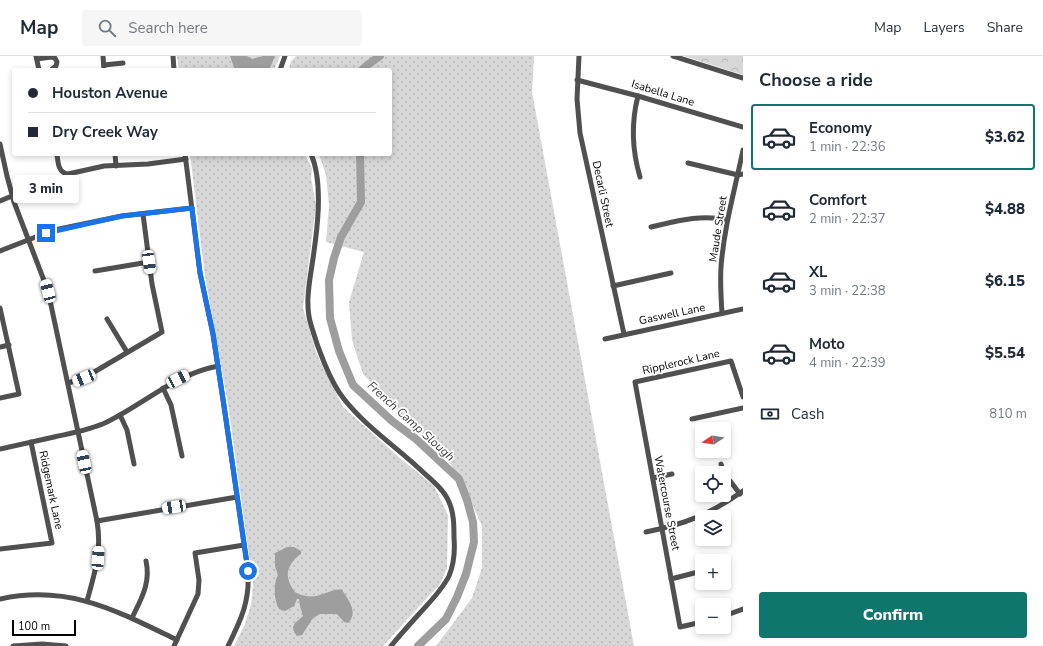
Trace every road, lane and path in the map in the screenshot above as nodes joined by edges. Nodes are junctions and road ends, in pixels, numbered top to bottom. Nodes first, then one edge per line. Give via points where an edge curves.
1 (103, 56) edge
2 (173, 56) edge
3 (285, 56) edge
4 (579, 56) edge
5 (673, 56) edge
6 (37, 58) edge
7 (123, 63) dead end
8 (40, 68) edge
9 (54, 68) edge
10 (104, 68) edge
11 (174, 68) edge
12 (281, 68) edge
13 (743, 78) edge
14 (577, 80) junction
15 (638, 96) junction
16 (743, 127) edge
17 (0, 144) edge
18 (743, 150) edge
19 (57, 156) edge
20 (115, 156) edge
21 (310, 156) edge
22 (185, 157) edge
23 (688, 163) dead end
24 (116, 166) junction
25 (740, 174) edge
26 (640, 177) dead end
27 (743, 179) edge
28 (12, 196) junction
29 (0, 201) edge
30 (192, 208) junction
31 (143, 214) junction
32 (727, 220) junction
33 (651, 227) dead end
34 (29, 240) junction
35 (0, 251) edge
36 (149, 262) junction
37 (95, 271) dead end
38 (671, 273) dead end
39 (613, 286) junction
40 (0, 308) edge
41 (743, 309) edge
42 (722, 313) junction
43 (107, 319) dead end
44 (624, 334) junction
45 (605, 339) dead end
46 (9, 345) junction
47 (0, 347) edge
48 (127, 352) junction
49 (218, 366) junction
50 (635, 382) joint
51 (68, 383) junction
52 (163, 388) junction
53 (743, 397) edge
54 (0, 398) edge
55 (743, 408) edge
56 (120, 415) junction
57 (692, 419) dead end
58 (78, 432) junction
59 (30, 442) junction
60 (0, 449) edge
61 (182, 456) dead end
62 (134, 464) dead end
63 (721, 464) dead end
64 (672, 474) dead end
65 (652, 478) junction
66 (741, 493) edge
67 (237, 497) junction
68 (97, 521) junction
69 (662, 529) junction
70 (646, 532) dead end
71 (244, 545) junction
72 (0, 549) edge
73 (146, 561) dead end
74 (695, 573) edge
75 (671, 579) junction
76 (0, 599) edge
77 (87, 601) junction
78 (743, 609) edge
79 (731, 613) edge
80 (132, 618) junction
81 (695, 624) edge
82 (177, 640) junction
83 (13, 646) edge
84 (66, 646) edge
85 (174, 646) edge
86 (228, 646) edge
87 (391, 646) edge

1 - 10 street
2 - 11 street
3 - 12 street
4 - 14 street, Decarli Street
5 - 13 street
6 - 8 street
6 - 9 street via 55,58 57,62
7 - 10 street
14 - 15 street, Isabella Lane
14 - 39 street, Decarli Street via 581,141
15 - 16 street, Isabella Lane
15 - 26 street via 633,115 633,139
17 - 28 street
18 - 25 street, Maude Street
19 - 24 street via 64,173
20 - 24 street
21 - 87 street via 316,179 318,206 308,312 318,347 343,398 363,420 438,486 448,500 453,515 454,550 449,575 441,588
22 - 24 street via 148,164
22 - 30 street
23 - 25 street
25 - 27 street
25 - 32 street, Maude Street
28 - 29 street
28 - 34 street
30 - 31 street
30 - 49 street via 200,273
31 - 34 street via 59,229
31 - 36 street
32 - 33 street via 701,217
32 - 42 street, Maude Street via 721,267
34 - 35 street
34 - 51 street via 48,291
36 - 37 street
36 - 48 street via 162,332
38 - 39 street
39 - 44 street, Decarli Street
40 - 46 street
41 - 42 street, Gaswell Lane
42 - 44 street, Gaswell Lane
43 - 48 street
44 - 45 street, Gaswell Lane
46 - 47 street
46 - 54 street via 19,394
48 - 51 street via 84,378
49 - 52 street via 188,374
49 - 67 street
50 - 53 street, Ripplerock Lane via 731,361
50 - 65 street, Watercourse Street
51 - 58 street
52 - 56 street
52 - 61 street via 171,405
55 - 57 street
56 - 58 street
56 - 62 street via 127,430
58 - 59 street
58 - 68 street
59 - 60 street
59 - 72 street, Ridgemark Lane via 52,543
63 - 66 street via 724,473
64 - 65 street
65 - 69 street, Watercourse Street
66 - 69 street via 704,516
67 - 68 street
67 - 71 street
68 - 77 street via 98,558
69 - 70 street
69 - 75 street, Watercourse Street
71 - 82 street via 195,553 199,580 198,594
71 - 86 street via 248,592 244,612
73 - 80 street via 146,588
74 - 75 street
75 - 81 street, Watercourse Street via 680,627
76 - 77 street via 46,595
77 - 80 street
78 - 79 street
80 - 82 street
82 - 85 street
83 - 84 street

